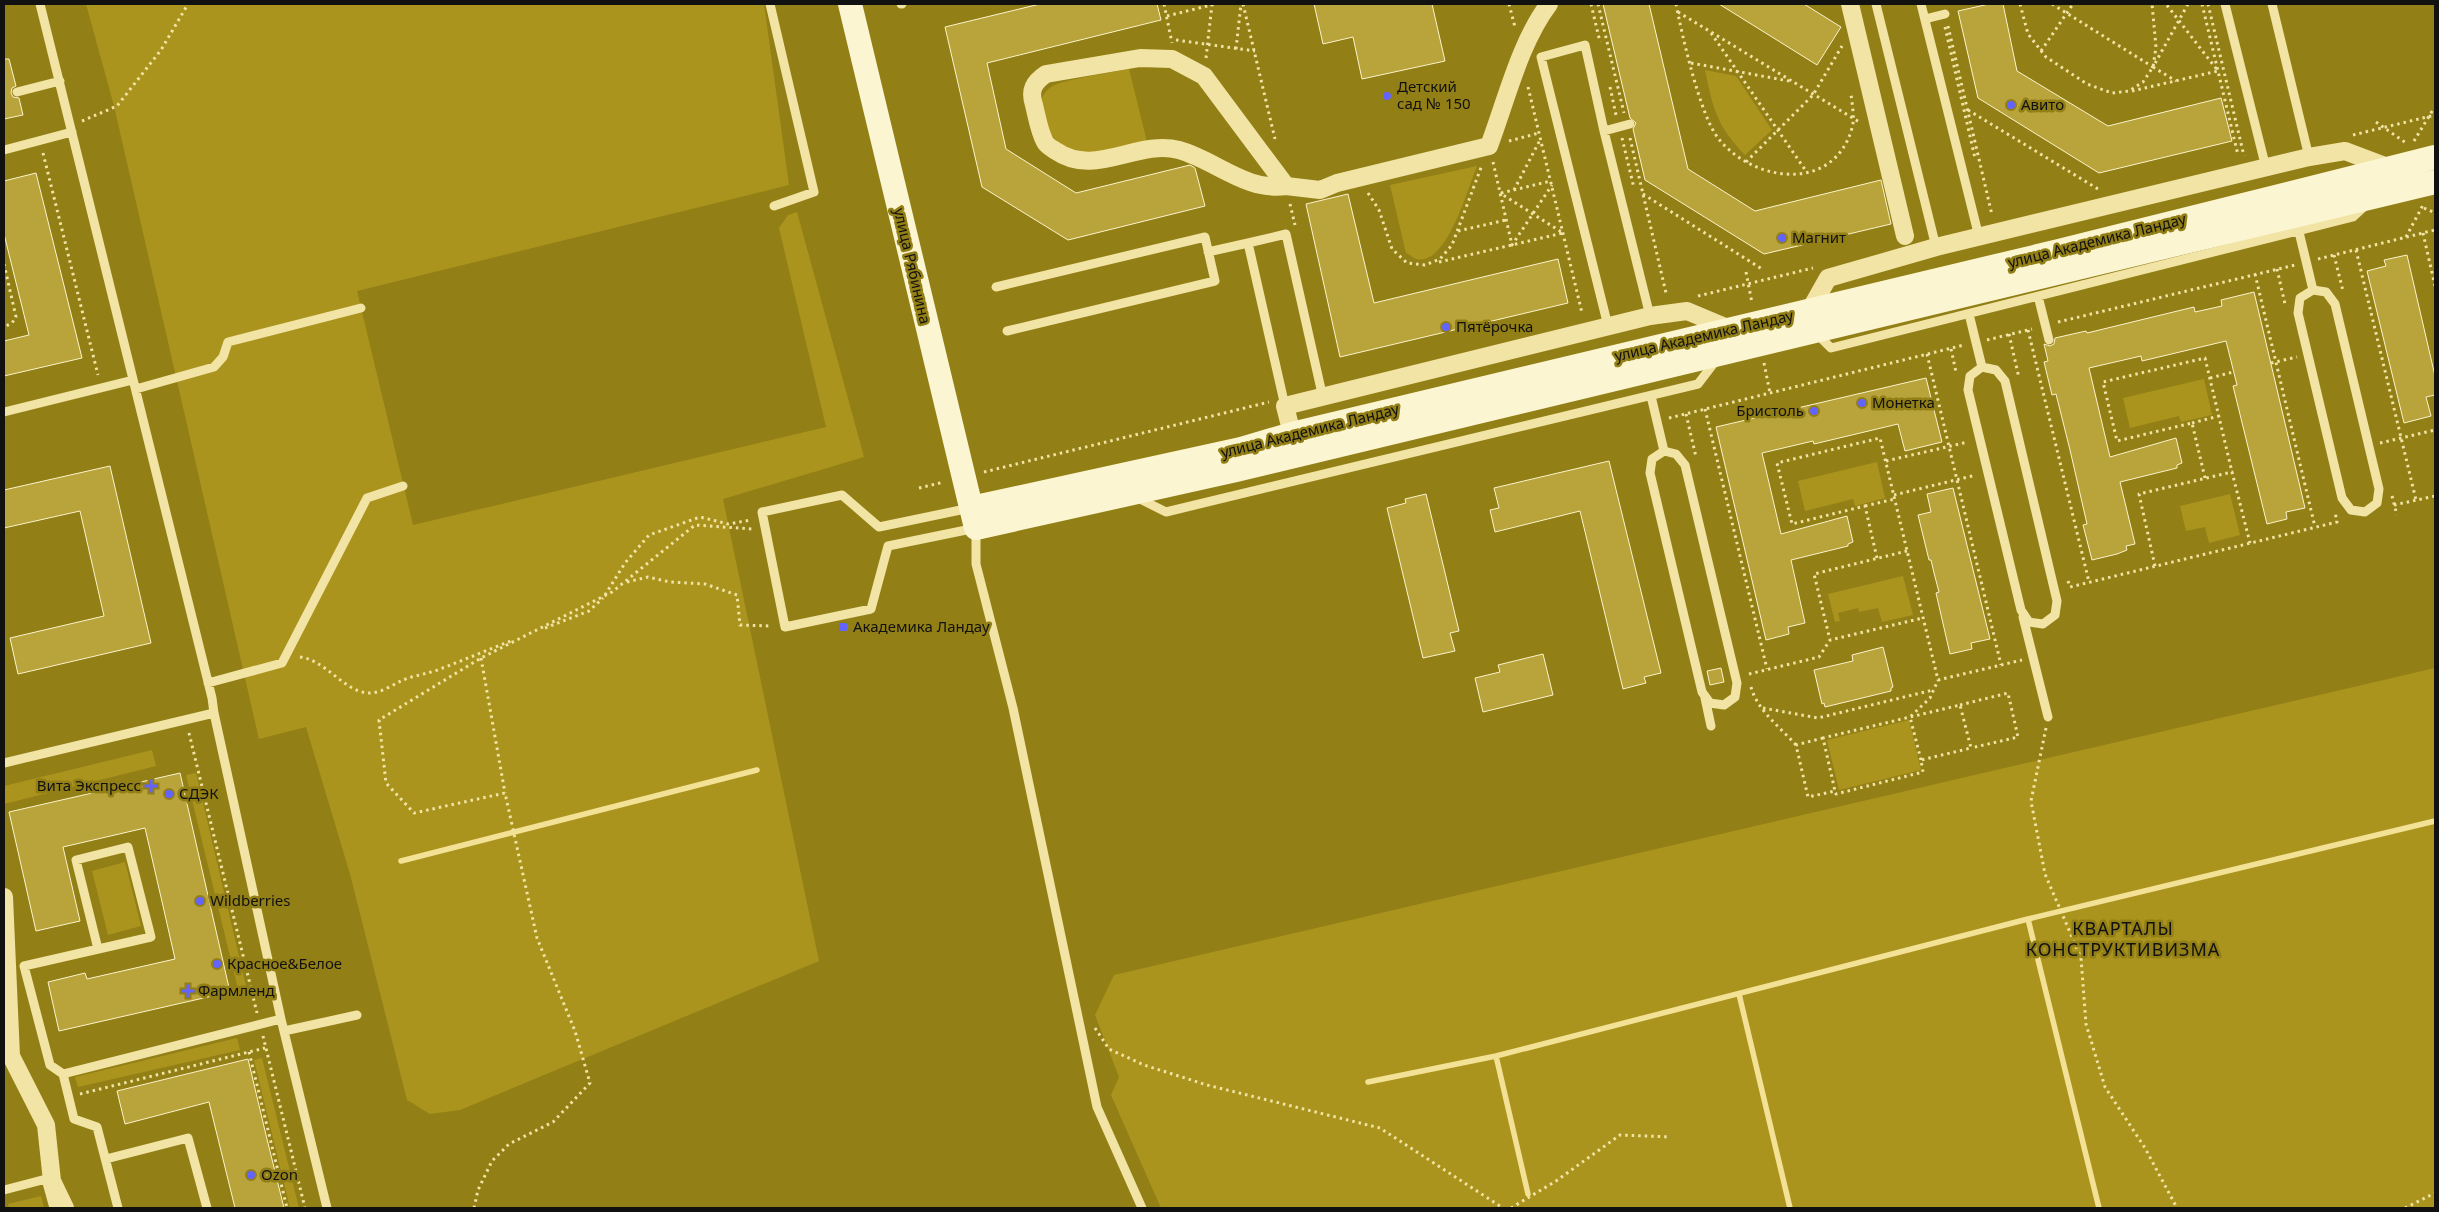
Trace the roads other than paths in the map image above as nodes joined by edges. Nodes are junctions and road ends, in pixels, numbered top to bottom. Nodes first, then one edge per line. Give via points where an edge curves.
1 (40, 4) edge
2 (770, 4) edge
3 (850, 4) edge
4 (1549, 4) edge
5 (1850, 4) edge
6 (1876, 4) edge
7 (1921, 4) edge
8 (2225, 4) edge
9 (2272, 4) edge
10 (1944, 15) road end
11 (1925, 19) junction
12 (60, 81) junction
13 (17, 92) dead end
14 (1625, 125) road end
15 (71, 129) junction
16 (1604, 131) junction
17 (4, 150) edge
18 (2309, 157) junction
19 (2435, 157) edge
20 (2266, 168) junction
21 (2390, 168) junction
22 (2435, 182) edge
23 (1286, 186) junction
24 (2374, 196) junction
25 (774, 206) dead end
26 (2299, 232) junction
27 (1905, 236) dead end
28 (1979, 237) junction
29 (1248, 243) junction
30 (1936, 247) junction
31 (1208, 252) junction
32 (996, 287) dead end
33 (2312, 290) junction
34 (2038, 296) junction
35 (361, 308) dead end
36 (1970, 314) junction
37 (1650, 316) junction
38 (1812, 321) junction
39 (1608, 326) junction
40 (1730, 329) junction
41 (1007, 331) dead end
42 (2048, 340) dead end
43 (1720, 355) junction
44 (1982, 367) junction
45 (134, 384) junction
46 (1651, 396) junction
47 (1323, 398) junction
48 (1284, 406) junction
49 (4, 412) edge
50 (1292, 434) junction
51 (1664, 451) junction
52 (403, 486) dead end
53 (1129, 493) junction
54 (973, 518) junction
55 (2023, 616) junction
56 (208, 683) junction
57 (1705, 698) junction
58 (214, 713) junction
59 (2048, 717) road end
60 (1711, 726) dead end
61 (4, 763) edge
62 (4, 897) edge
63 (98, 949) junction
64 (357, 1015) dead end
65 (281, 1019) junction
66 (284, 1031) junction
67 (62, 1074) junction
68 (106, 1159) junction
69 (4, 1190) edge
70 (54, 1208) edge
71 (65, 1208) edge
72 (118, 1208) edge
73 (207, 1208) edge
74 (327, 1208) edge
75 (1142, 1208) edge

1 - 12 lane
2 - 25 lane via 814,192
3 - 54 street, улица Рябинина
4 - 23 street via 1540,16 1522,57 1489,146 1320,190
5 - 27 street
6 - 30 lane
7 - 11 lane
8 - 20 lane
9 - 18 lane
10 - 11 lane
11 - 28 lane
12 - 13 lane
12 - 15 lane
14 - 16 lane
15 - 17 lane
15 - 45 lane
16 - 37 lane
16 - 39 lane via 1585,45 1541,56
18 - 20 street
18 - 21 street via 2346,151
19 - 21 street, улица Академика Ландау
20 - 28 street
21 - 38 street, улица Академика Ландау
22 - 24 street, улица Академика Ландау
23 - 23 street via 1204,76 1172,59 1140,58 1046,74 1035,82 1031,95 1045,144 1067,159 1093,162 1153,148 1178,150 1238,178 1272,188
24 - 26 lane via 2353,218
24 - 38 street, улица Академика Ландау
26 - 33 lane
26 - 34 lane
28 - 30 street
29 - 31 lane
29 - 47 lane via 1286,234
29 - 48 lane
30 - 38 street via 1828,278
31 - 32 lane via 1204,237
31 - 41 lane via 1215,281
33 - 33 lane via 2300,298 2298,313 2342,498 2351,510 2365,512 2377,503 2380,496 2375,470 2335,304 2326,292
34 - 36 lane
34 - 42 lane
35 - 45 lane via 228,342 223,357 214,367
36 - 38 lane via 1831,348
36 - 44 lane
37 - 39 street
37 - 40 street via 1687,311
38 - 40 street, улица Академика Ландау
38 - 43 street, улица Академика Ландау
39 - 47 street
40 - 50 street, улица Академика Ландау
43 - 46 lane via 1698,384
43 - 53 street, улица Академика Ландау
44 - 55 lane via 1970,376 1968,390
44 - 55 lane via 1996,370 2005,381 2057,601 2055,615 2043,624 2029,622
45 - 49 lane via 101,388
45 - 56 lane
46 - 51 lane
46 - 53 lane via 1166,512
47 - 48 street
48 - 50 street
50 - 54 street, улица Академика Ландау
51 - 57 lane via 1652,460 1650,473
51 - 57 lane via 1676,454 1685,465 1737,683 1735,697 1730,702 1717,705
52 - 56 lane via 367,498 282,663
53 - 54 street, улица Академика Ландау
54 - 54 lane via 888,546 871,609 785,627 762,512 842,495 879,527
54 - 75 lane via 976,564 1013,708 1097,1107
55 - 59 lane
56 - 58 lane
57 - 60 lane
58 - 61 lane
58 - 65 lane
62 - 71 street via 11,1056 46,1125 52,1181
63 - 63 lane via 151,937 128,847 76,860
63 - 67 lane via 24,966 50,1065
64 - 66 lane
65 - 66 lane
65 - 67 lane
66 - 74 lane
67 - 68 lane via 74,1119 97,1127
68 - 72 lane
68 - 73 lane via 188,1138
69 - 70 lane via 46,1179

